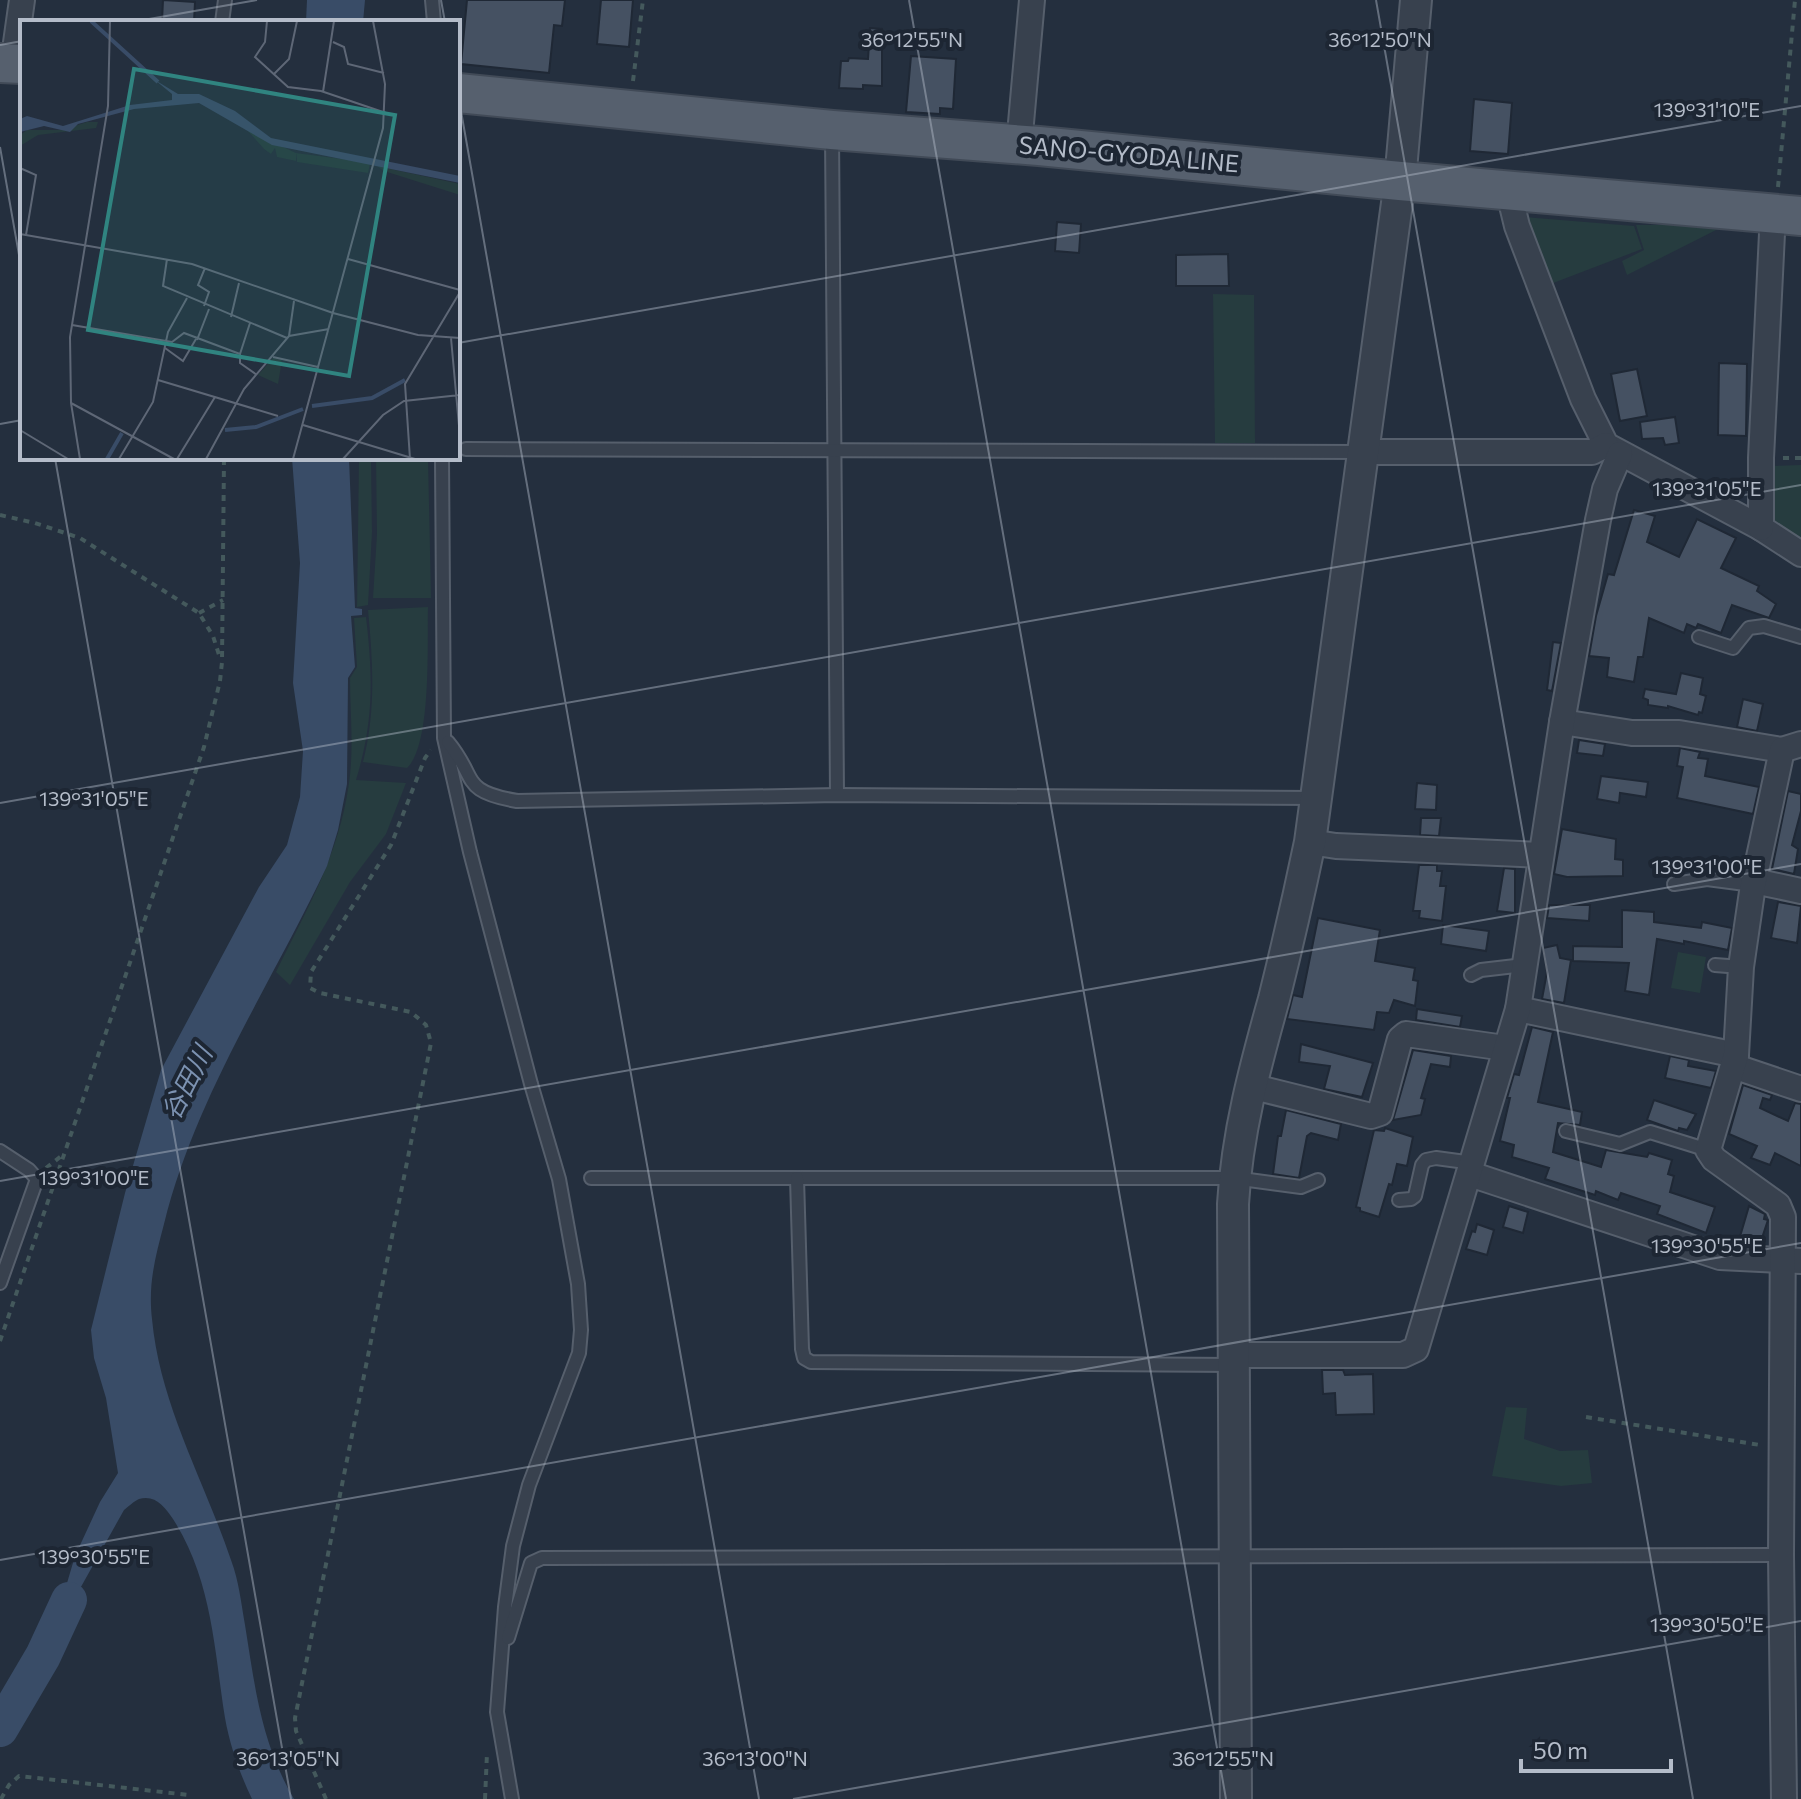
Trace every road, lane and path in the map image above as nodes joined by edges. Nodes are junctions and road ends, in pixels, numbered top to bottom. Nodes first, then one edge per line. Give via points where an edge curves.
1 (22, 0) edge
2 (225, 0) edge
3 (432, 0) edge
4 (643, 0) edge
5 (1032, 0) edge
6 (1416, 0) edge
7 (1795, 0) edge
8 (222, 20) edge
9 (434, 20) edge
10 (7, 64) edge
11 (460, 93) edge
12 (629, 109) junction
13 (832, 130) junction
14 (1019, 145) junction
15 (1400, 181) junction
16 (1508, 189) junction
17 (1783, 214) edge
18 (466, 449) dead end
19 (1613, 449) junction
20 (836, 451) junction
21 (1363, 452) junction
22 (224, 460) edge
23 (442, 460) edge
24 (0, 515) edge
25 (1761, 528) junction
26 (1801, 554) edge
27 (223, 600) junction
28 (199, 613) junction
29 (1699, 637) dead end
30 (1801, 637) edge
31 (222, 662) junction
32 (1562, 722) junction
33 (444, 738) junction
34 (1792, 747) edge
35 (837, 795) junction
36 (1316, 798) junction
37 (1310, 842) junction
38 (1541, 855) junction
39 (1753, 883) junction
40 (1674, 884) dead end
41 (1801, 891) edge
42 (1524, 965) junction
43 (1715, 965) dead end
44 (1741, 967) junction
45 (1471, 975) dead end
46 (1518, 1009) junction
47 (1505, 1048) junction
48 (1735, 1060) junction
49 (1250, 1086) junction
50 (1801, 1089) edge
51 (1566, 1131) dead end
52 (1708, 1150) junction
53 (0, 1151) edge
54 (66, 1152) junction
55 (1471, 1168) junction
56 (591, 1178) dead end
57 (797, 1178) junction
58 (1234, 1178) junction
59 (37, 1179) junction
60 (1318, 1180) dead end
61 (1399, 1200) dead end
62 (1792, 1261) edge
63 (0, 1283) edge
64 (0, 1341) edge
65 (1234, 1360) junction
66 (1586, 1417) dead end
67 (1782, 1449) junction
68 (1234, 1555) junction
69 (1781, 1555) junction
70 (501, 1656) junction
71 (189, 1795) dead end
72 (1, 1799) edge
73 (326, 1799) edge
74 (512, 1799) edge
75 (1236, 1799) edge
76 (1784, 1799) edge

1 - 10 street
2 - 8 lane
3 - 9 lane
4 - 12 path
5 - 14 street
6 - 15 street
7 - 17 path
11 - 12 main road, SANO-GYODA LINE
12 - 13 main road, SANO-GYODA LINE
13 - 14 main road, SANO-GYODA LINE
13 - 20 lane
14 - 15 main road, SANO-GYODA LINE
15 - 16 main road, SANO-GYODA LINE
15 - 21 street
16 - 17 main road, SANO-GYODA LINE
16 - 19 street via 1583,399
17 - 25 street via 1761,458
18 - 20 lane
19 - 21 street
19 - 25 street
19 - 32 street
20 - 21 lane
20 - 35 lane
21 - 36 street
22 - 27 path
23 - 33 lane
24 - 28 path via 80,538
25 - 26 street
27 - 28 path
27 - 31 path
28 - 31 path
29 - 30 lane via 1733,648 1749,628 1764,626
31 - 54 path via 204,747
32 - 34 street
32 - 38 street
33 - 35 lane via 469,781 489,796 517,801
33 - 70 lane via 526,1069 559,1179 581,1330 579,1353 529,1485 513,1546
33 - 73 path via 425,758 391,845 309,980 310,988 320,993 411,1012 426,1025 431,1043 295,1718
34 - 39 street
35 - 36 lane
36 - 37 street
37 - 38 street
37 - 49 street
38 - 42 street
39 - 40 lane via 1707,879
39 - 41 street
39 - 44 street
42 - 45 lane
42 - 46 street
43 - 44 lane
44 - 48 street
46 - 47 street
46 - 48 street
47 - 49 street via 1395,1033 1400,1039 1380,1113 1371,1116
47 - 55 street
48 - 50 street
48 - 52 street
49 - 58 street
51 - 52 lane via 1620,1144 1650,1132
52 - 62 street via 1778,1205
53 - 59 lane
54 - 59 path
54 - 64 path
55 - 61 lane via 1426,1160 1415,1196
55 - 62 street via 1720,1257
55 - 65 street via 1416,1349 1403,1355
56 - 57 lane
57 - 58 lane
57 - 65 lane via 802,1349 811,1362
58 - 60 lane via 1301,1187
58 - 65 street
59 - 63 lane
62 - 67 street
65 - 68 street
66 - 67 path
67 - 69 street
68 - 69 lane
68 - 70 lane via 542,1558 531,1563
68 - 75 street
69 - 76 street
70 - 74 lane via 497,1712
71 - 72 path via 19,1776

